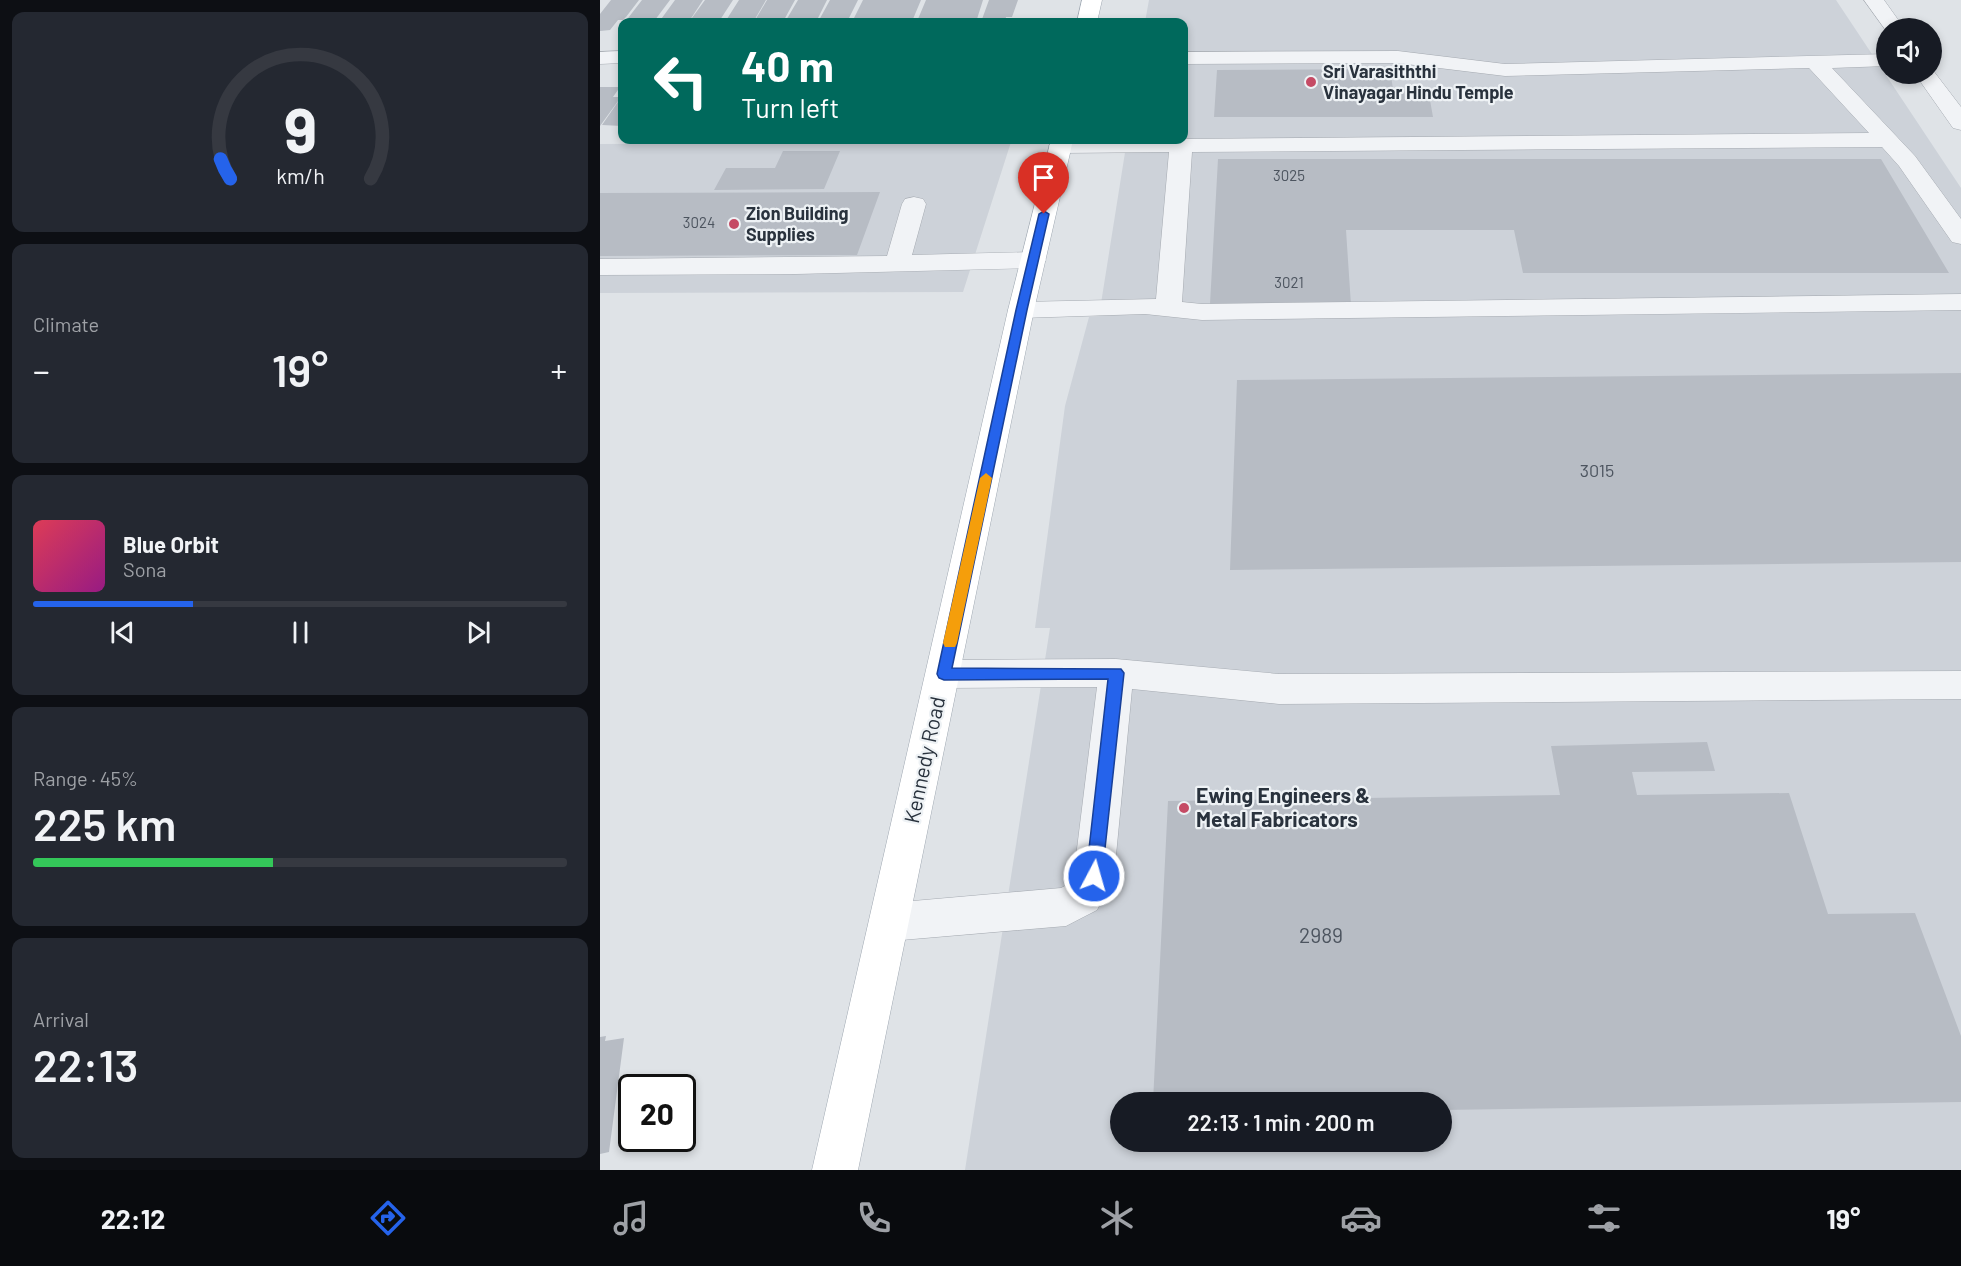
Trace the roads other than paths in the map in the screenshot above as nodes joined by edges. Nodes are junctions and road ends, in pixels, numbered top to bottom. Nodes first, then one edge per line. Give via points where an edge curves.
1 (1092, 0) edge
2 (1874, 0) edge
3 (1088, 18) edge
4 (1887, 18) edge
5 (600, 57) edge
6 (618, 57) edge
7 (1188, 58) edge
8 (1876, 60) edge
9 (1815, 62) junction
10 (1938, 84) edge
11 (1951, 95) edge
12 (1961, 123) edge
13 (1888, 140) junction
14 (1061, 144) edge
15 (1121, 144) edge
16 (1181, 145) junction
17 (914, 204) dead end
18 (1961, 237) edge
19 (1033, 260) junction
20 (897, 264) junction
21 (600, 267) edge
22 (1961, 302) edge
23 (1168, 308) junction
24 (1021, 310) junction
25 (1116, 673) junction
26 (944, 674) junction
27 (1961, 685) edge
28 (890, 922) junction
29 (835, 1170) edge

1 - 3 main road
2 - 4 street
5 - 6 street
7 - 9 street via 1398,57 1505,70
8 - 9 street
9 - 13 street
10 - 11 street
11 - 12 street
13 - 16 street
13 - 18 street
14 - 19 main road, Kennedy Road
15 - 16 street
16 - 23 street
17 - 20 street
19 - 20 street
19 - 24 main road, Kennedy Road
20 - 21 street
22 - 23 street via 1202,312
23 - 24 street
24 - 26 main road, Kennedy Road
25 - 26 street
25 - 27 street via 1279,688
25 - 28 street via 1094,876 1083,897 1066,908
26 - 28 main road, Kennedy Road
28 - 29 main road, Kennedy Road

